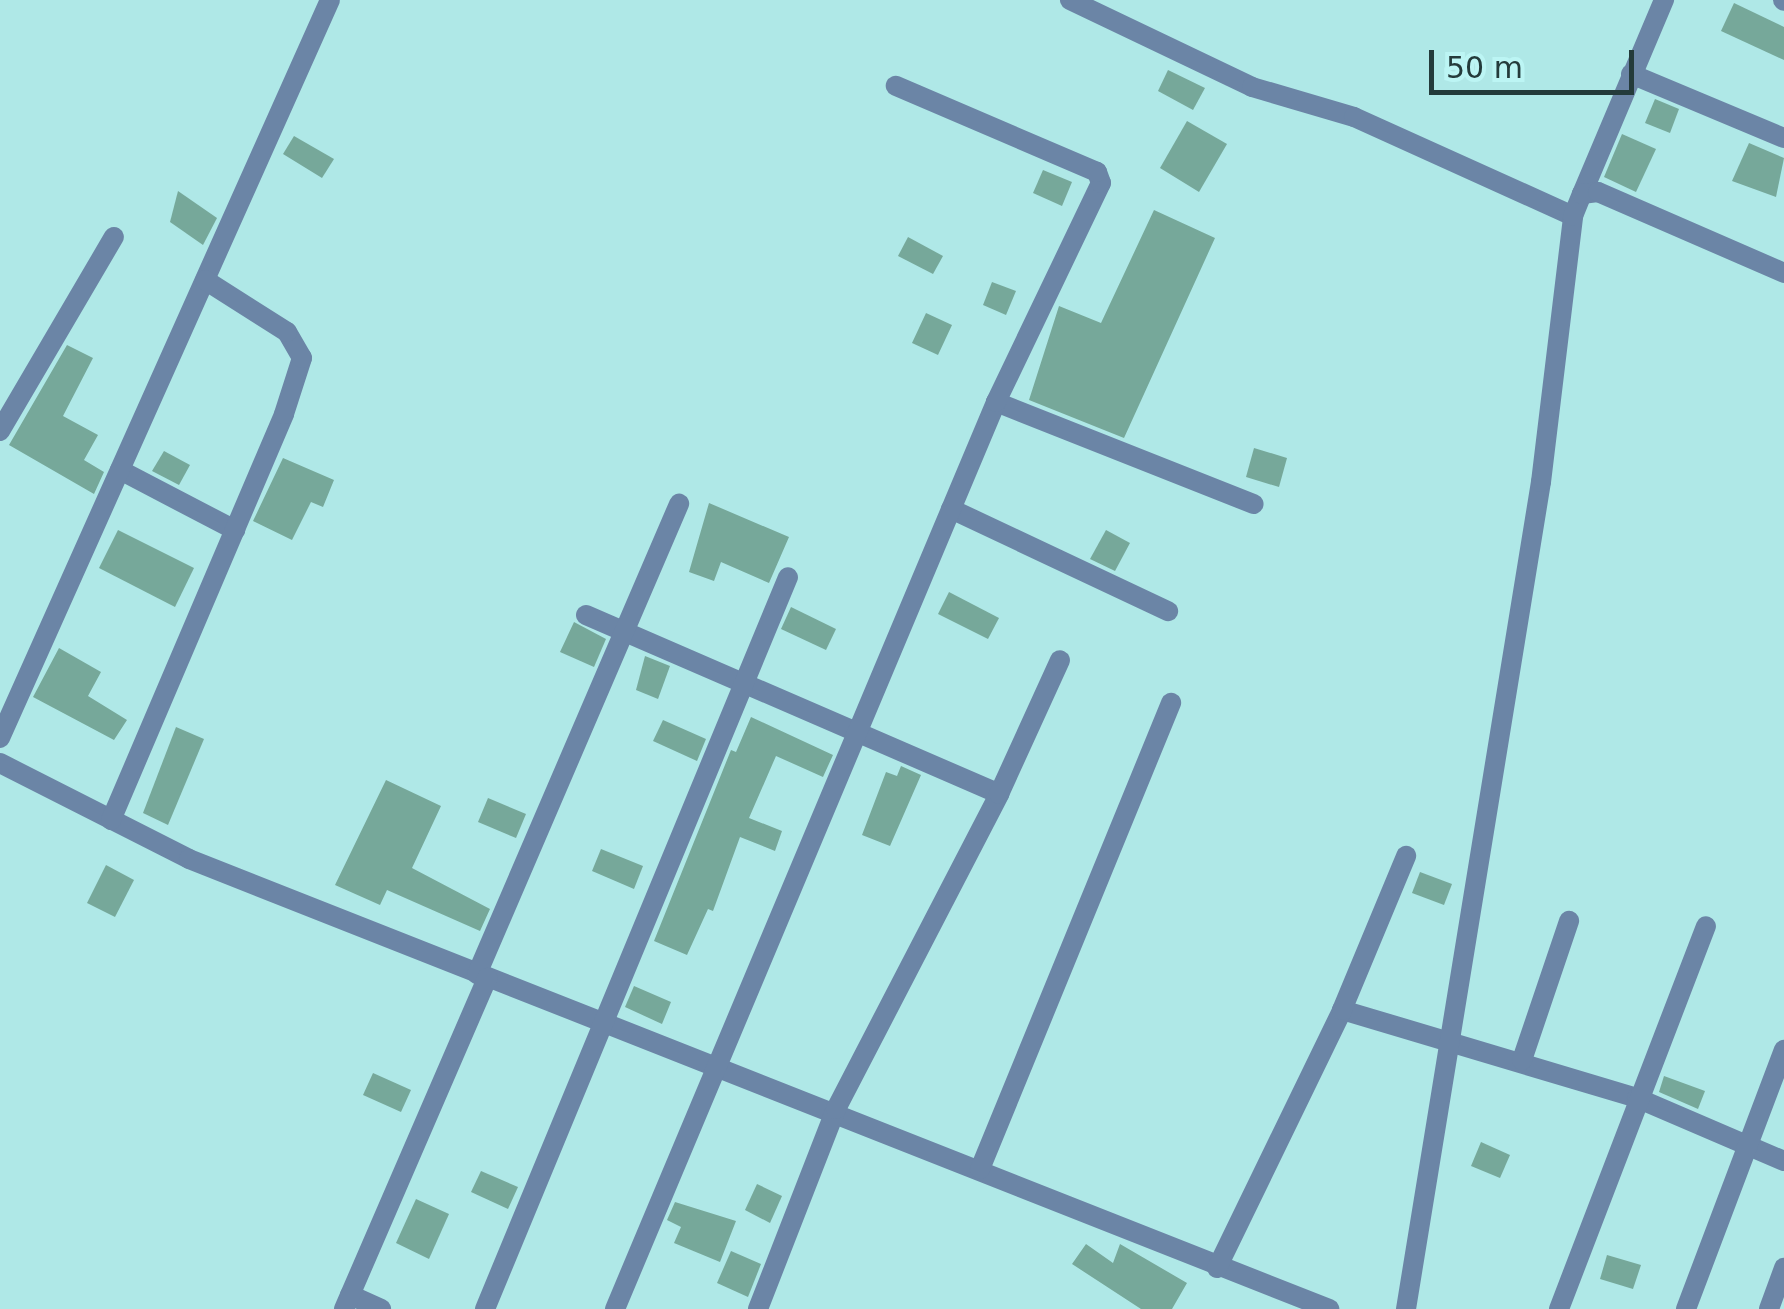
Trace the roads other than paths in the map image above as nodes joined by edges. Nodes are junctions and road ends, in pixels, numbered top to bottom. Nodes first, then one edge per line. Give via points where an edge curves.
1 (330, 0) edge
2 (1070, 0) edge
3 (1664, 0) edge
4 (1632, 74) junction
5 (896, 86) dead end
6 (1784, 138) edge
7 (1582, 194) junction
8 (1573, 216) junction
9 (114, 236) dead end
10 (1784, 273) edge
11 (205, 280) junction
12 (996, 402) junction
13 (0, 431) edge
14 (120, 470) junction
15 (679, 504) dead end
16 (1254, 504) dead end
17 (951, 509) junction
18 (235, 530) junction
19 (788, 577) dead end
20 (1168, 611) dead end
21 (586, 616) dead end
22 (623, 631) junction
23 (1060, 660) dead end
24 (744, 681) junction
25 (1171, 703) dead end
26 (856, 731) junction
27 (0, 738) edge
28 (0, 763) edge
29 (999, 794) junction
30 (111, 820) junction
31 (1406, 856) dead end
32 (1569, 921) dead end
33 (1706, 926) dead end
34 (482, 976) junction
35 (1342, 1010) junction
36 (604, 1020) junction
37 (1452, 1040) junction
38 (1784, 1050) edge
39 (1522, 1060) junction
40 (720, 1064) junction
41 (1637, 1098) junction
42 (836, 1109) junction
43 (1748, 1145) junction
44 (1784, 1161) edge
45 (980, 1169) junction
46 (1218, 1268) junction
47 (1784, 1268) edge
48 (347, 1302) edge
49 (382, 1309) edge
50 (485, 1309) edge
51 (615, 1309) edge
52 (758, 1309) edge
53 (1329, 1309) edge
54 (1406, 1309) edge
55 (1559, 1309) edge
56 (1686, 1309) edge
57 (1769, 1309) edge

1 - 11 street
2 - 8 street via 1252,86 1354,117
3 - 4 street
4 - 6 street
4 - 7 street
5 - 12 street via 1101,179
7 - 8 street
7 - 10 street via 1598,192
8 - 37 street via 1554,399
9 - 13 street
11 - 14 street
11 - 18 street via 286,332 302,358
12 - 16 street
12 - 17 street
14 - 18 street
14 - 27 street
15 - 22 street
17 - 20 street
17 - 26 street
18 - 30 street
19 - 24 street
21 - 22 street
22 - 24 street
22 - 34 street
23 - 29 street
24 - 26 street
24 - 36 street
25 - 45 street
26 - 29 street
26 - 40 street
28 - 30 street
29 - 42 street
30 - 34 street via 188,858
31 - 35 street
32 - 39 street
33 - 41 street
34 - 36 street
34 - 48 street
35 - 37 street
35 - 46 street
36 - 40 street
36 - 50 street
37 - 39 street
37 - 54 street
38 - 43 street
39 - 41 street
40 - 42 street
40 - 51 street
41 - 43 street
41 - 55 street
42 - 45 street
42 - 52 street
43 - 44 street
43 - 56 street
45 - 46 street
46 - 53 street
47 - 57 street
48 - 49 street

